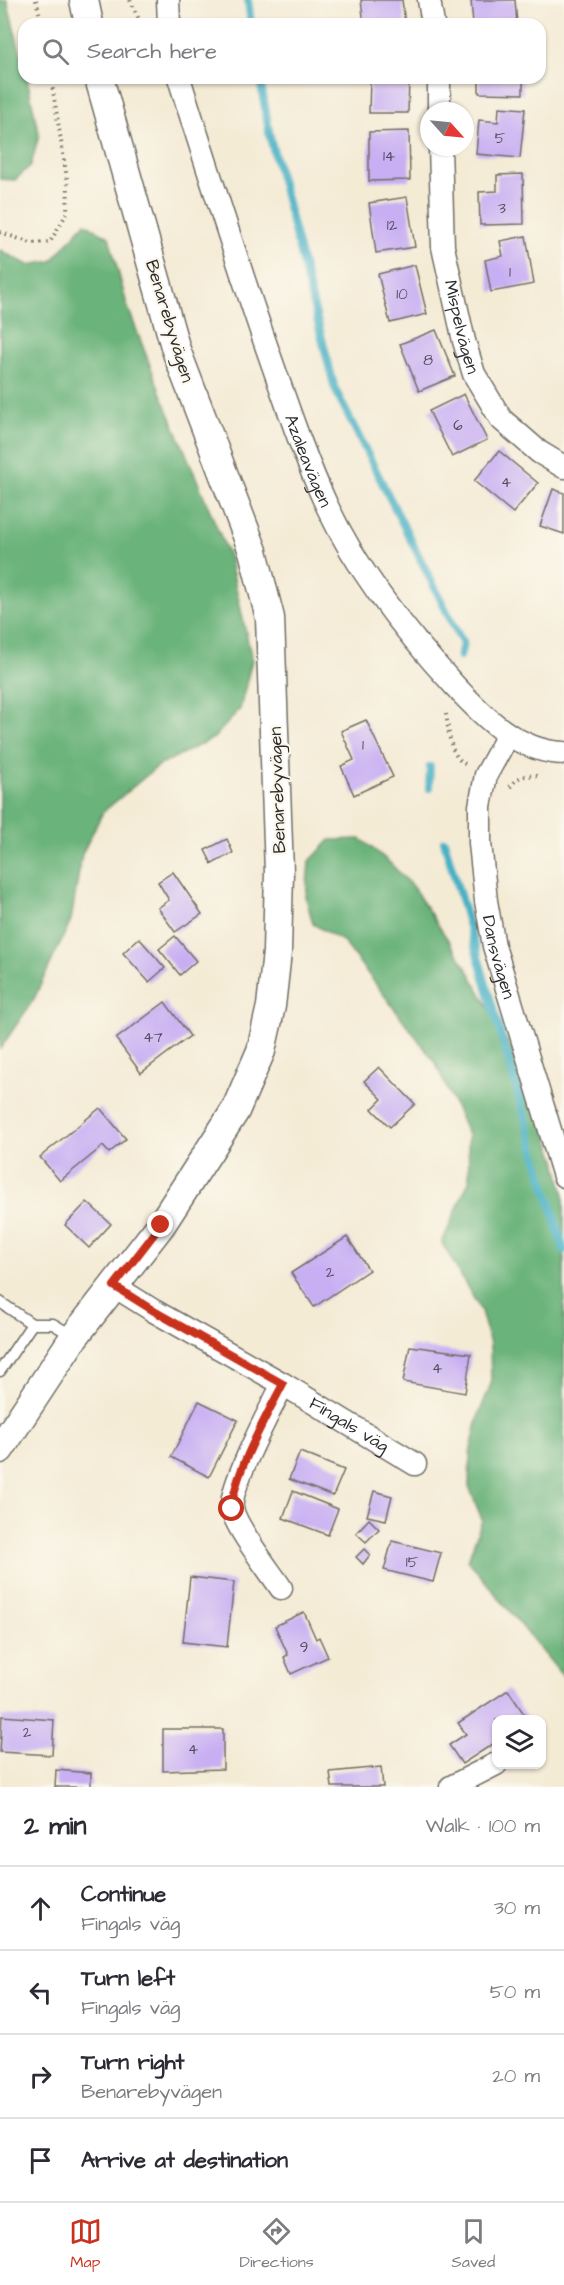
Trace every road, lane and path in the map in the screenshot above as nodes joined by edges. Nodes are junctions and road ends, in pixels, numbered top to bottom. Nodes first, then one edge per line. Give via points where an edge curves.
1 (36, 0) edge
2 (84, 0) edge
3 (130, 0) edge
4 (168, 0) edge
5 (429, 0) edge
6 (40, 18) edge
7 (88, 18) edge
8 (138, 18) edge
9 (169, 18) edge
10 (432, 18) edge
11 (52, 84) edge
12 (101, 84) edge
13 (181, 84) edge
14 (439, 84) edge
15 (439, 102) edge
16 (440, 156) edge
17 (0, 232) edge
18 (564, 466) edge
19 (508, 735) junction
20 (564, 753) edge
21 (564, 1176) edge
22 (114, 1286) junction
23 (0, 1302) edge
24 (32, 1324) junction
25 (74, 1337) junction
26 (0, 1371) edge
27 (283, 1384) junction
28 (0, 1449) edge
29 (414, 1464) dead end
30 (281, 1588) dead end
31 (492, 1766) edge
32 (451, 1787) edge

1 - 6 path
2 - 7 street
3 - 8 path
4 - 9 street
5 - 10 street
11 - 17 path via 68,185 67,213 50,242 30,243
12 - 22 street, Benarebyvägen via 176,350 253,551 270,618 279,872 277,952 261,1051 235,1111 202,1164
13 - 19 street, Azaleavägen via 234,254 299,440 327,507 372,584 399,620 459,691
14 - 15 street
16 - 18 street, Mispelvägen via 443,246 474,374 501,419 539,452
19 - 20 street, Azaleavägen via 541,750
19 - 21 street, Dansvägen via 486,775 480,806 486,900 494,946
22 - 25 street, Benarebyvägen
22 - 27 street, Fingals väg
23 - 24 lane
24 - 25 lane via 53,1324
24 - 26 lane
25 - 28 street, Benarebyvägen
27 - 29 street, Fingals väg
27 - 30 street via 237,1485 232,1509
31 - 32 street

